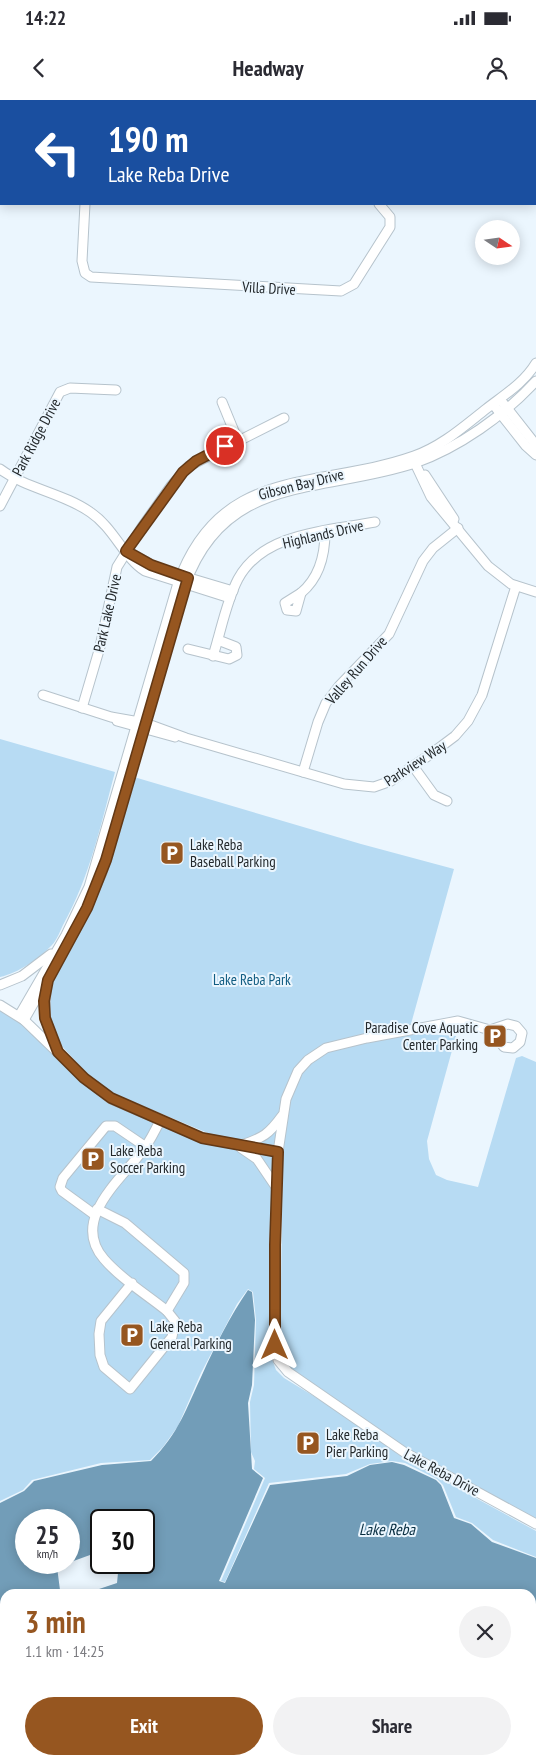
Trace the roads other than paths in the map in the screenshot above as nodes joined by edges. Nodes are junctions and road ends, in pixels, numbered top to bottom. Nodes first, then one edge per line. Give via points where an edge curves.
1 (85, 205) edge
2 (380, 205) edge
3 (536, 363) edge
4 (536, 381) edge
5 (116, 390) dead end
6 (497, 401) junction
7 (222, 402) dead end
8 (503, 410) junction
9 (284, 418) dead end
10 (238, 440) junction
11 (536, 445) edge
12 (536, 455) edge
13 (416, 458) junction
14 (0, 469) edge
15 (0, 474) edge
16 (14, 479) junction
17 (0, 506) edge
18 (375, 522) dead end
19 (458, 528) junction
20 (325, 532) junction
21 (126, 551) junction
22 (183, 581) junction
23 (516, 586) junction
24 (536, 592) edge
25 (301, 593) dead end
26 (232, 595) junction
27 (218, 640) junction
28 (188, 649) dead end
29 (214, 656) junction
30 (43, 695) dead end
31 (82, 708) junction
32 (141, 725) junction
33 (413, 766) junction
34 (303, 772) junction
35 (447, 801) dead end
36 (92, 888) junction
37 (58, 947) junction
38 (48, 980) junction
39 (0, 985) edge
40 (0, 1005) edge
41 (22, 1018) junction
42 (490, 1030) dead end
43 (58, 1052) junction
44 (283, 1114) junction
45 (160, 1121) junction
46 (239, 1146) junction
47 (146, 1147) junction
48 (278, 1152) junction
49 (276, 1187) junction
50 (96, 1212) junction
51 (132, 1283) junction
52 (167, 1310) junction
53 (536, 1524) edge

1 - 2 street, Villa Drive via 82,261 87,275 106,279 345,290 354,284 390,227 389,214
3 - 6 street, Gibson Bay Drive
4 - 8 street, Gibson Bay Drive
5 - 16 street, Park Ridge Drive via 70,388 60,392
6 - 8 street
6 - 13 street, Gibson Bay Drive via 448,439
7 - 10 street
8 - 11 street
8 - 12 street via 526,446
8 - 13 street, Gibson Bay Drive via 465,439
9 - 10 street, Park Lake Drive
10 - 21 street, Park Lake Drive via 196,461 183,472
13 - 19 street via 427,490
13 - 22 street, Gibson Bay Drive via 280,486 245,499 225,511 208,528 195,547
14 - 16 street
15 - 16 street
16 - 17 street, Park Ridge Drive
16 - 21 street via 90,512
18 - 20 street, Highlands Drive
19 - 23 street via 495,573
19 - 34 street, Valley Run Drive via 423,561 389,634 326,703
20 - 25 street via 318,570
20 - 26 street, Highlands Drive via 287,540 261,553 243,571
21 - 22 street via 145,571
21 - 31 street, Park Lake Drive via 115,574 100,647
22 - 26 street
22 - 32 street, Gibson Bay Drive
23 - 24 street
23 - 33 street, Parkview Way via 486,685 474,713 448,742
26 - 27 street, Highlands Drive
27 - 29 street, Highlands Drive
27 - 29 street via 233,645 238,652 232,659
28 - 29 street
30 - 31 street, Parkview Way
31 - 32 street, Parkview Way
32 - 34 street, Parkview Way
32 - 36 street, Gibson Bay Drive
33 - 34 street, Parkview Way via 383,785 365,788
33 - 35 street via 434,795
36 - 37 street, Gibson Bay Drive
36 - 38 street, Gibson Bay Drive
37 - 39 street via 30,972
37 - 41 street, Gibson Bay Drive
38 - 41 street, Gibson Bay Drive
38 - 43 street via 45,1018
40 - 41 street
41 - 43 street
42 - 44 street, Lake Reba Drive via 458,1021 447,1022 326,1048 308,1060 294,1078
43 - 45 street via 102,1092
44 - 46 street via 270,1132
44 - 48 street, Lake Reba Drive
45 - 46 street via 202,1138
45 - 47 street
46 - 48 street
46 - 49 street via 256,1159
47 - 50 street
47 - 50 street via 115,1126 106,1126 63,1178 62,1191
48 - 49 street, Lake Reba Drive
49 - 53 street, Lake Reba Drive via 275,1345 282,1367 404,1452
50 - 51 street via 93,1232 98,1251
50 - 52 street via 126,1223 184,1273 184,1283
51 - 52 street
51 - 52 street via 102,1321 98,1334 104,1367 130,1389 172,1337 175,1321

